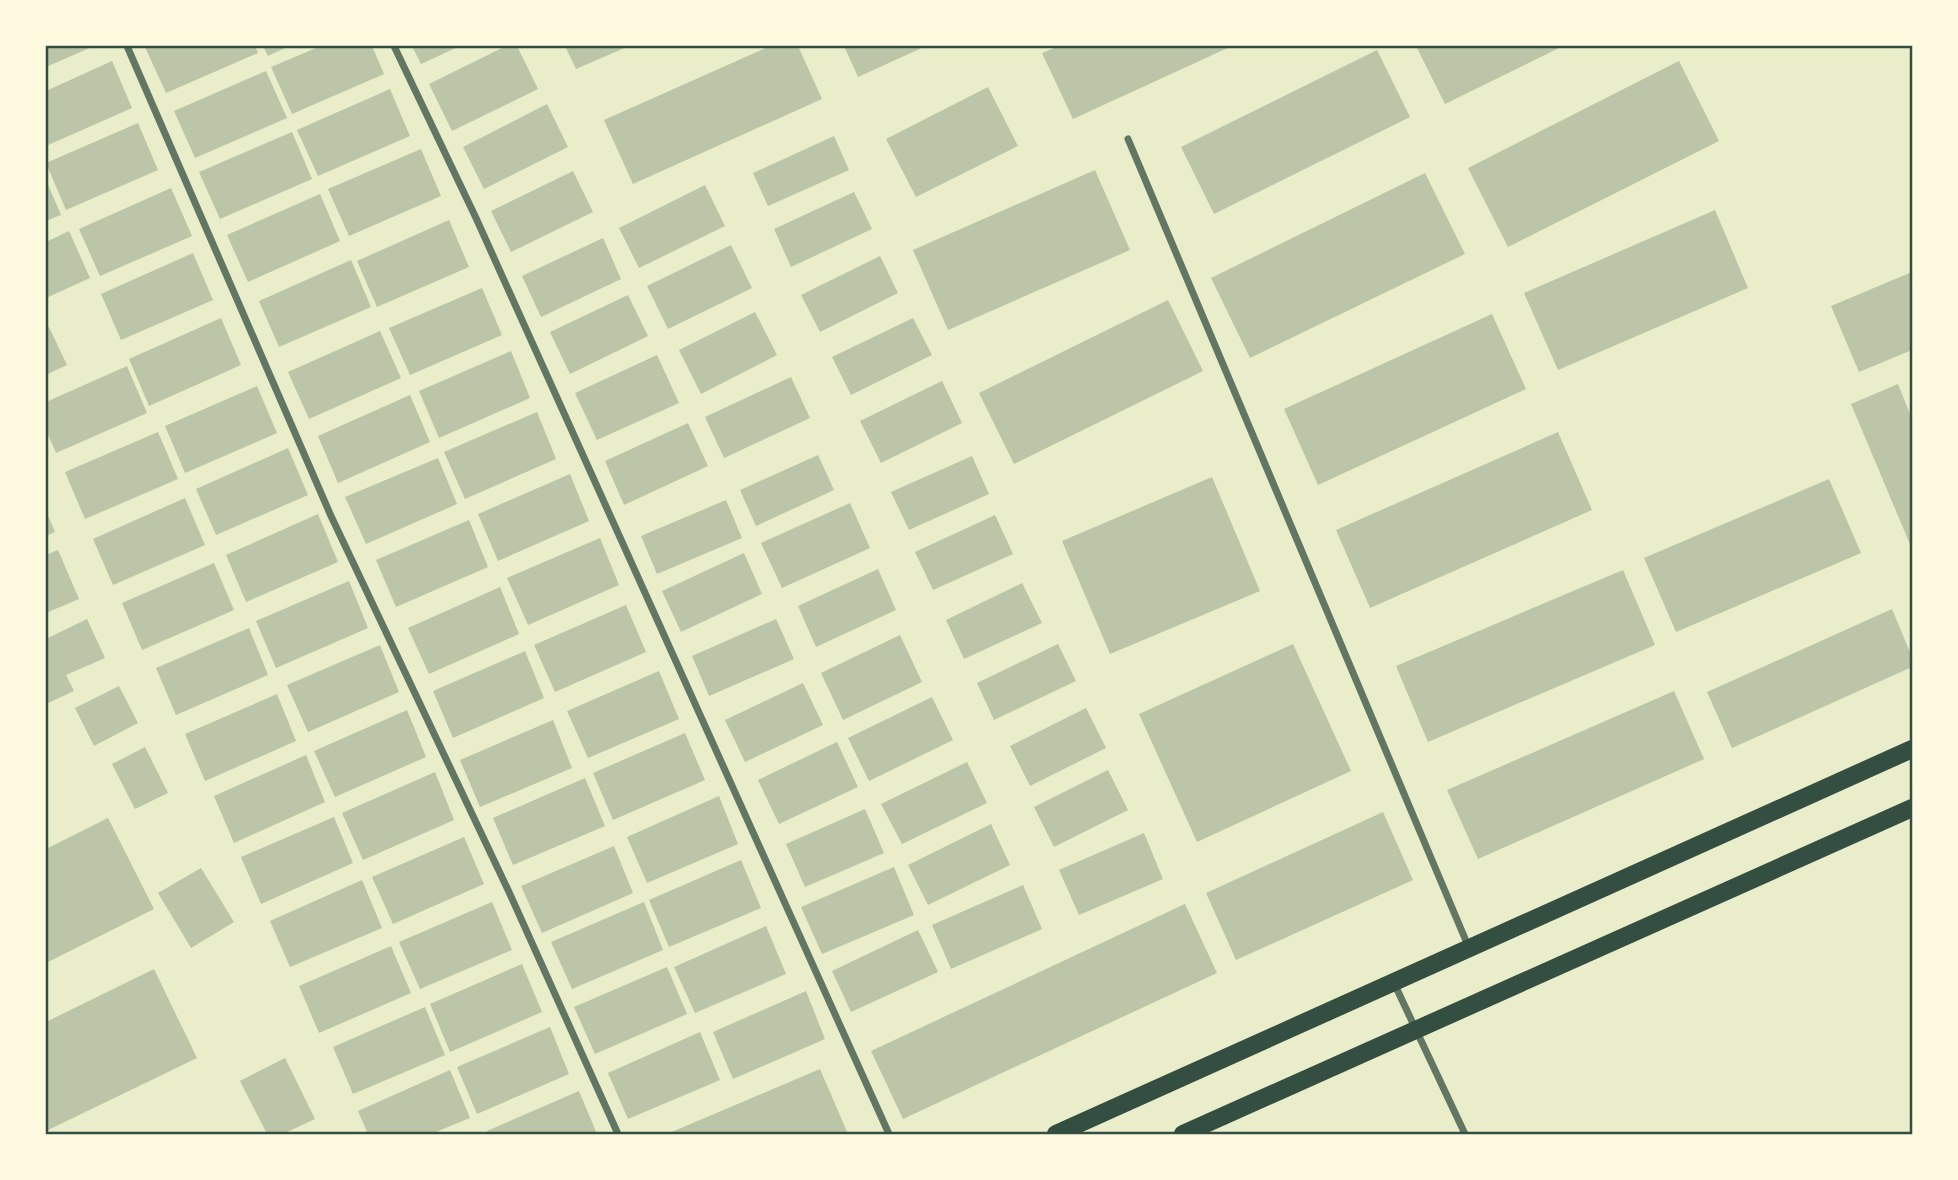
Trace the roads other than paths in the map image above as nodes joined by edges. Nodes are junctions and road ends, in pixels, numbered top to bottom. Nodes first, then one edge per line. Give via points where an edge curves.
1 (127, 46) edge
2 (394, 46) edge
3 (1128, 139) dead end
4 (1913, 749) edge
5 (1913, 808) edge
6 (1469, 949) junction
7 (1393, 983) junction
8 (1415, 1031) junction
9 (618, 1135) edge
10 (889, 1135) edge
11 (1056, 1135) edge
12 (1183, 1135) edge
13 (1465, 1135) edge

1 - 9 street via 331,516
2 - 10 street
3 - 6 street
4 - 6 main road
5 - 8 main road
6 - 7 main road
7 - 8 street
7 - 11 main road
8 - 12 main road
8 - 13 street

